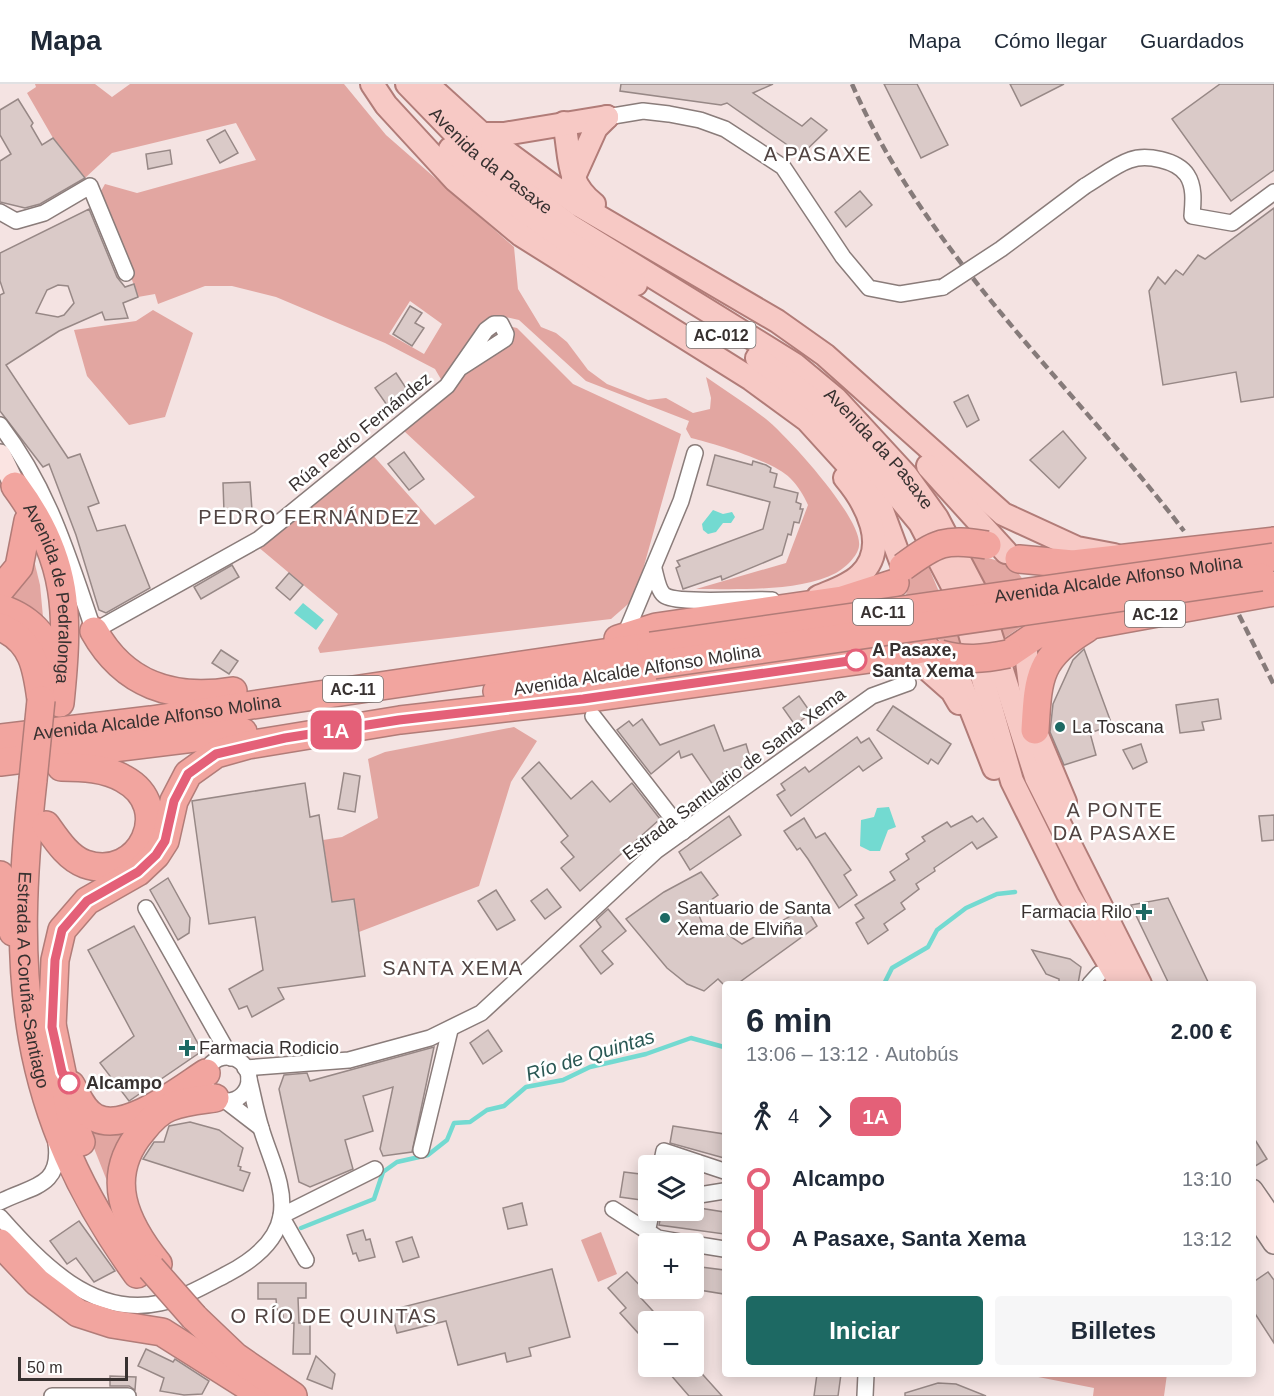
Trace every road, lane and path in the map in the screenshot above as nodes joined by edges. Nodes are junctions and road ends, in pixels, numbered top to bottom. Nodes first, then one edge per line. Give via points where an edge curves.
1 (372, 84) edge
2 (391, 84) edge
3 (407, 84) edge
4 (428, 84) edge
5 (607, 117) junction
6 (564, 123) junction
7 (482, 134) junction
8 (573, 178) junction
9 (1274, 192) edge
10 (0, 212) edge
11 (126, 273) dead end
12 (710, 281) junction
13 (460, 368) dead end
14 (751, 379) junction
15 (876, 403) junction
16 (0, 425) edge
17 (696, 453) dead end
18 (0, 455) edge
19 (15, 486) junction
20 (28, 521) junction
21 (1274, 541) edge
22 (1004, 552) junction
23 (1274, 557) edge
24 (1127, 558) junction
25 (654, 569) junction
26 (899, 575) junction
27 (1274, 575) edge
28 (0, 590) edge
29 (1274, 592) edge
30 (0, 608) edge
31 (792, 608) junction
32 (1092, 625) junction
33 (0, 627) edge
34 (94, 631) junction
35 (624, 637) junction
36 (1023, 644) junction
37 (933, 651) junction
38 (52, 652) junction
39 (652, 656) junction
40 (884, 657) junction
41 (555, 659) junction
42 (513, 666) junction
43 (388, 669) junction
44 (714, 680) junction
45 (908, 683) dead end
46 (50, 701) junction
47 (382, 711) junction
48 (593, 716) dead end
49 (151, 720) junction
50 (0, 723) edge
51 (1035, 730) junction
52 (982, 736) junction
53 (0, 738) edge
54 (0, 763) edge
55 (42, 780) junction
56 (46, 825) junction
57 (683, 832) junction
58 (0, 875) edge
59 (146, 908) dead end
60 (1116, 933) junction
61 (1098, 981) edge
62 (1119, 981) edge
63 (1139, 981) edge
64 (24, 986) junction
65 (52, 1027) junction
66 (450, 1030) junction
67 (231, 1058) junction
68 (50, 1070) junction
69 (206, 1073) junction
70 (247, 1073) junction
71 (221, 1100) junction
72 (261, 1128) junction
73 (421, 1150) dead end
74 (663, 1155) edge
75 (675, 1155) edge
76 (704, 1165) edge
77 (375, 1169) dead end
78 (722, 1171) edge
79 (722, 1191) edge
80 (704, 1195) edge
81 (1256, 1196) edge
82 (0, 1202) edge
83 (613, 1209) dead end
84 (1256, 1215) edge
85 (281, 1216) junction
86 (0, 1217) edge
87 (650, 1221) edge
88 (1274, 1222) edge
89 (647, 1232) joint
90 (1274, 1243) edge
91 (0, 1244) edge
92 (704, 1246) edge
93 (722, 1249) edge
94 (306, 1260) dead end
95 (149, 1269) junction
96 (190, 1318) junction
97 (867, 1377) edge
98 (52, 1396) edge
99 (128, 1396) edge
100 (263, 1396) edge
101 (271, 1396) edge
102 (293, 1396) edge
103 (865, 1396) edge

1 - 14 main road, AC-012 via 386,105 455,180 521,235
2 - 62 main road, Avenida da Pasaxe / AC-012 via 428,129 488,186 576,248 773,368 814,401 887,482 920,523 961,602 1012,781 1068,894
3 - 60 main road, Avenida da Pasaxe / AC-012 via 470,149 569,225 794,364 836,399 885,450 937,518 979,598 1036,777
4 - 7 main road, AC-012
5 - 6 main road
5 - 8 main road via 596,128
5 - 9 street, bridge via 643,111 700,120 725,129 783,167 869,288 900,294 943,287 1086,186 1131,159 1156,159 1186,174 1193,195 1192,216 1232,223
6 - 7 main road
6 - 8 main road
7 - 12 main road, AC-012 via 577,204
8 - 12 main road via 580,193
10 - 11 street via 16,221 44,213 90,186
12 - 15 main road, AC-012 via 825,355
13 - 34 street, Rúa Pedro Fernández via 447,386 259,539
14 - 26 main road, AC-012 via 807,420 877,497
14 - 31 main road via 848,481 870,519 875,539 872,554 859,576
15 - 22 main road, AC-012
15 - 24 main road via 1003,514 1077,548
16 - 34 street, Avenida de Pedralonga via 24,456 52,511
17 - 25 street
18 - 19 main road, Avenida de Pedralonga
19 - 20 highway
19 - 46 highway, Avenida de Pedralonga via 32,508 62,585 67,620
20 - 28 highway via 19,567
20 - 38 highway via 51,593
21 - 24 highway, AC-11
22 - 24 highway, AC-11 via 1073,564
22 - 26 highway, AC-11, bridge via 959,541 932,545
22 - 36 highway via 1036,582 1041,600
23 - 39 highway, Avenida Alcalde Alfonso Molina / AC-11, bridge
25 - 31 street via 660,591 666,597 771,600
25 - 35 street
26 - 31 highway, AC-11 via 843,600
26 - 37 highway, AC-11 via 900,613 915,637
27 - 39 highway, Avenida Alcalde Alfonso Molina / AC-11, bridge
29 - 32 highway, AC-12
30 - 38 highway via 30,622 42,633
31 - 35 highway, AC-11 via 656,627
32 - 36 highway, AC-12
32 - 51 highway via 1065,642 1050,658 1038,681
33 - 46 highway via 25,644
34 - 43 highway via 106,652 129,673 157,688 187,694 217,694
35 - 41 highway
35 - 43 highway, AC-11
36 - 37 highway, AC-11, bridge via 980,660 961,660
36 - 51 main road
37 - 40 highway, AC-11
37 - 52 main road via 961,684
38 - 46 highway
39 - 41 highway, Avenida Alcalde Alfonso Molina / AC-11
39 - 47 highway, Avenida Alcalde Alfonso Molina / AC-11
40 - 44 highway, AC-11
40 - 52 main road via 927,668 952,692
41 - 42 highway, Avenida Alcalde Alfonso Molina / AC-11
42 - 43 highway
42 - 49 highway, Avenida Alcalde Alfonso Molina / AC-11
44 - 47 highway
44 - 65 highway via 399,720 257,743 216,754 188,774 174,801 165,841 156,855 138,872 87,901 62,930 55,960
45 - 57 street, Estrada Santuario de Santa Xema via 872,696
46 - 55 highway, Estrada A Coruña-Santiago
47 - 54 highway, Avenida Alcalde Alfonso Molina / AC-11
48 - 57 street
49 - 50 highway
49 - 53 highway, Avenida Alcalde Alfonso Molina / AC-11
51 - 60 main road via 1057,787 1109,893
52 - 61 main road via 1015,817
54 - 56 highway via 78,767 125,779 138,790 151,819 141,848 118,866 84,864 69,854
55 - 56 highway, Estrada A Coruña-Santiago
55 - 64 highway, Estrada A Coruña-Santiago via 26,841
56 - 65 highway, Estrada A Coruña-Santiago via 42,944
57 - 66 street, Estrada Santuario de Santa Xema via 656,851 481,1013
58 - 64 highway
59 - 67 street
60 - 63 main road, Avenida da Pasaxe / AC-012
64 - 68 highway, Estrada A Coruña-Santiago
65 - 68 highway, Estrada A Coruña-Santiago
66 - 70 street, Estrada Santuario de Santa Xema via 350,1060
66 - 73 street
67 - 69 street via 218,1059
67 - 70 street
68 - 69 highway via 86,1110 98,1119 116,1121 141,1113
68 - 82 street via 45,1108 55,1140 56,1164 40,1186
68 - 95 highway, Estrada A Coruña-Santiago via 98,1187
69 - 71 street via 206,1087
70 - 71 street via 240,1097
70 - 72 street
71 - 72 street
71 - 95 highway via 167,1108 149,1121 125,1157 121,1195
72 - 85 street via 279,1184
74 - 75 street via 664,1151
76 - 78 street
77 - 85 street
79 - 80 street
81 - 88 main road
83 - 89 street
84 - 90 main road
85 - 86 street via 269,1243 238,1268 187,1294 141,1306 104,1301 72,1287
85 - 94 street
87 - 89 street
91 - 100 highway via 37,1282 78,1313 112,1324 162,1332
92 - 93 street
95 - 96 highway, Estrada A Coruña-Santiago, bridge
96 - 101 highway, Estrada A Coruña-Santiago via 237,1374
96 - 102 highway, Estrada A Coruña-Santiago via 236,1357
97 - 103 street
98 - 99 street

